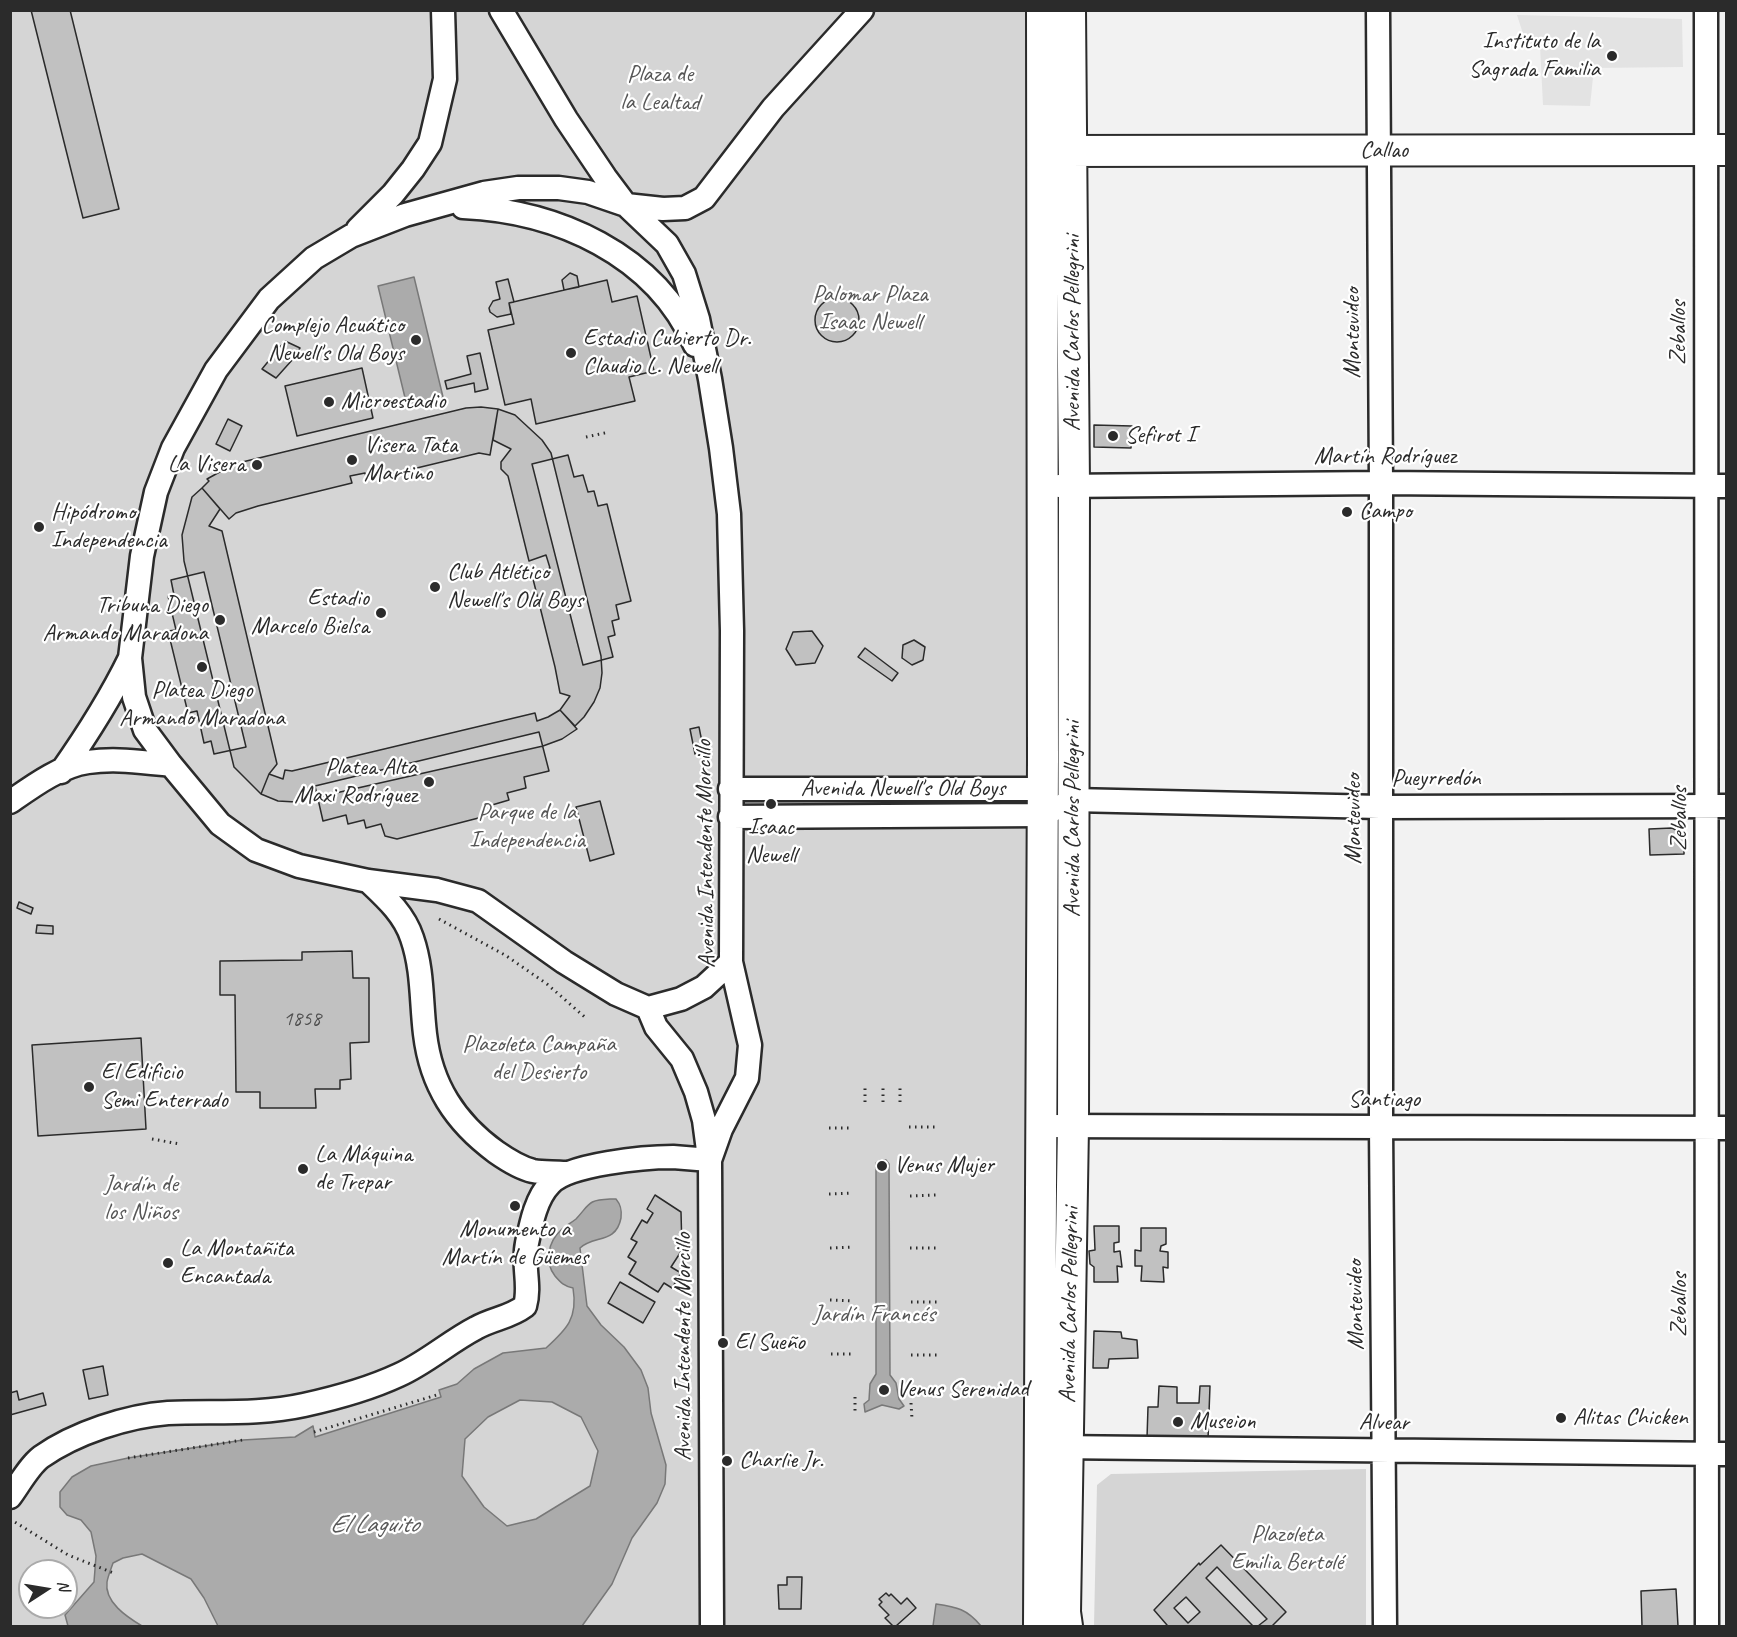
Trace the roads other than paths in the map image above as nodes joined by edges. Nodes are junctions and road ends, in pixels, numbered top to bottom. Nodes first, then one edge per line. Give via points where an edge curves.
1 (443, 10) edge
2 (501, 10) edge
3 (862, 10) edge
4 (1042, 10) edge
5 (1070, 10) edge
6 (1378, 10) edge
7 (1706, 10) edge
8 (1716, 150) edge
9 (1057, 151) junction
10 (1379, 151) junction
11 (626, 205) junction
12 (441, 206) junction
13 (351, 236) junction
14 (710, 379) junction
15 (1381, 483) junction
16 (1074, 485) junction
17 (1042, 486) junction
18 (1717, 486) edge
19 (130, 658) junction
20 (171, 765) junction
21 (60, 772) junction
22 (730, 789) junction
23 (1073, 800) junction
24 (10, 802) edge
25 (1043, 802) junction
26 (1717, 806) edge
27 (1380, 807) junction
28 (730, 817) junction
29 (368, 881) junction
30 (731, 962) junction
31 (648, 1008) junction
32 (1042, 1126) junction
33 (1073, 1126) junction
34 (1381, 1127) junction
35 (1717, 1128) edge
36 (710, 1160) junction
37 (565, 1173) junction
38 (1054, 1447) junction
39 (1384, 1450) junction
40 (1717, 1454) edge
41 (10, 1497) edge
42 (712, 1626) edge
43 (1039, 1626) edge
44 (1067, 1626) edge
45 (1385, 1626) edge
46 (1707, 1626) edge

1 - 13 street via 446,78 430,143 393,194
2 - 11 street via 566,119
3 - 11 street via 773,108 704,198 685,208
4 - 9 main road, Avenida Carlos Pellegrini
5 - 9 main road, Avenida Carlos Pellegrini
6 - 10 street, Montevideo
7 - 8 street, Zeballos
8 - 10 main road, Callao
8 - 18 street, Zeballos
9 - 10 main road, Callao
9 - 16 main road, Avenida Carlos Pellegrini
9 - 17 main road, Avenida Carlos Pellegrini
10 - 15 street, Montevideo
11 - 12 street via 588,192 518,188
11 - 14 street, Avenida Intendente Morcillo via 667,244 684,274
12 - 13 street
12 - 14 street via 492,208 537,219 585,234 612,251 650,279 673,304
13 - 19 street via 314,258 269,299 216,370 173,448 156,492 142,556
14 - 22 street, Avenida Intendente Morcillo via 729,514
15 - 16 street, Martín Rodríguez
15 - 18 street, Martín Rodríguez
15 - 27 street, Montevideo
16 - 17 street, Martín Rodríguez
16 - 23 main road, Avenida Carlos Pellegrini
17 - 25 main road, Avenida Carlos Pellegrini
18 - 26 street, Zeballos
19 - 20 street via 134,698 146,730
19 - 21 street via 96,723
20 - 21 street via 132,760 87,762
20 - 29 street via 220,825 256,850 299,866
21 - 24 street
22 - 25 street, Avenida Newell's Old Boys
22 - 28 street, Avenida Intendente Morcillo
23 - 25 street, Avenida Newell's Old Boys
23 - 27 street, Pueyrredón
23 - 33 main road, Avenida Carlos Pellegrini
25 - 28 street, Avenida Newell's Old Boys
25 - 32 main road, Avenida Carlos Pellegrini
26 - 27 street, Pueyrredón
26 - 35 street, Zeballos
27 - 34 street, Montevideo
28 - 30 street, Avenida Intendente Morcillo
29 - 31 street via 437,890 478,901 581,972
29 - 37 street via 397,908 412,937 422,974 425,1035 432,1071 451,1109 477,1138 506,1158 531,1171
30 - 31 street via 704,987 681,999
30 - 36 street, Avenida Intendente Morcillo via 750,1046 747,1078
31 - 36 street via 656,1027 682,1059 696,1092
32 - 33 street, Santiago
32 - 38 main road, Avenida Carlos Pellegrini
33 - 34 street, Santiago
33 - 38 main road, Avenida Carlos Pellegrini
34 - 35 street, Santiago
34 - 39 street, Montevideo
35 - 40 street, Zeballos
36 - 37 street via 672,1157 610,1163
36 - 42 street, Avenida Intendente Morcillo
37 - 41 street via 550,1182 540,1197 524,1269 529,1291 525,1306 512,1315 483,1324 400,1375 357,1391 302,1406 259,1412 166,1413 80,1435 39,1458
38 - 39 street, Alvear
38 - 43 main road, Avenida Carlos Pellegrini
38 - 44 main road, Avenida Carlos Pellegrini
39 - 40 street, Alvear
39 - 45 street, Montevideo
40 - 46 street, Zeballos

